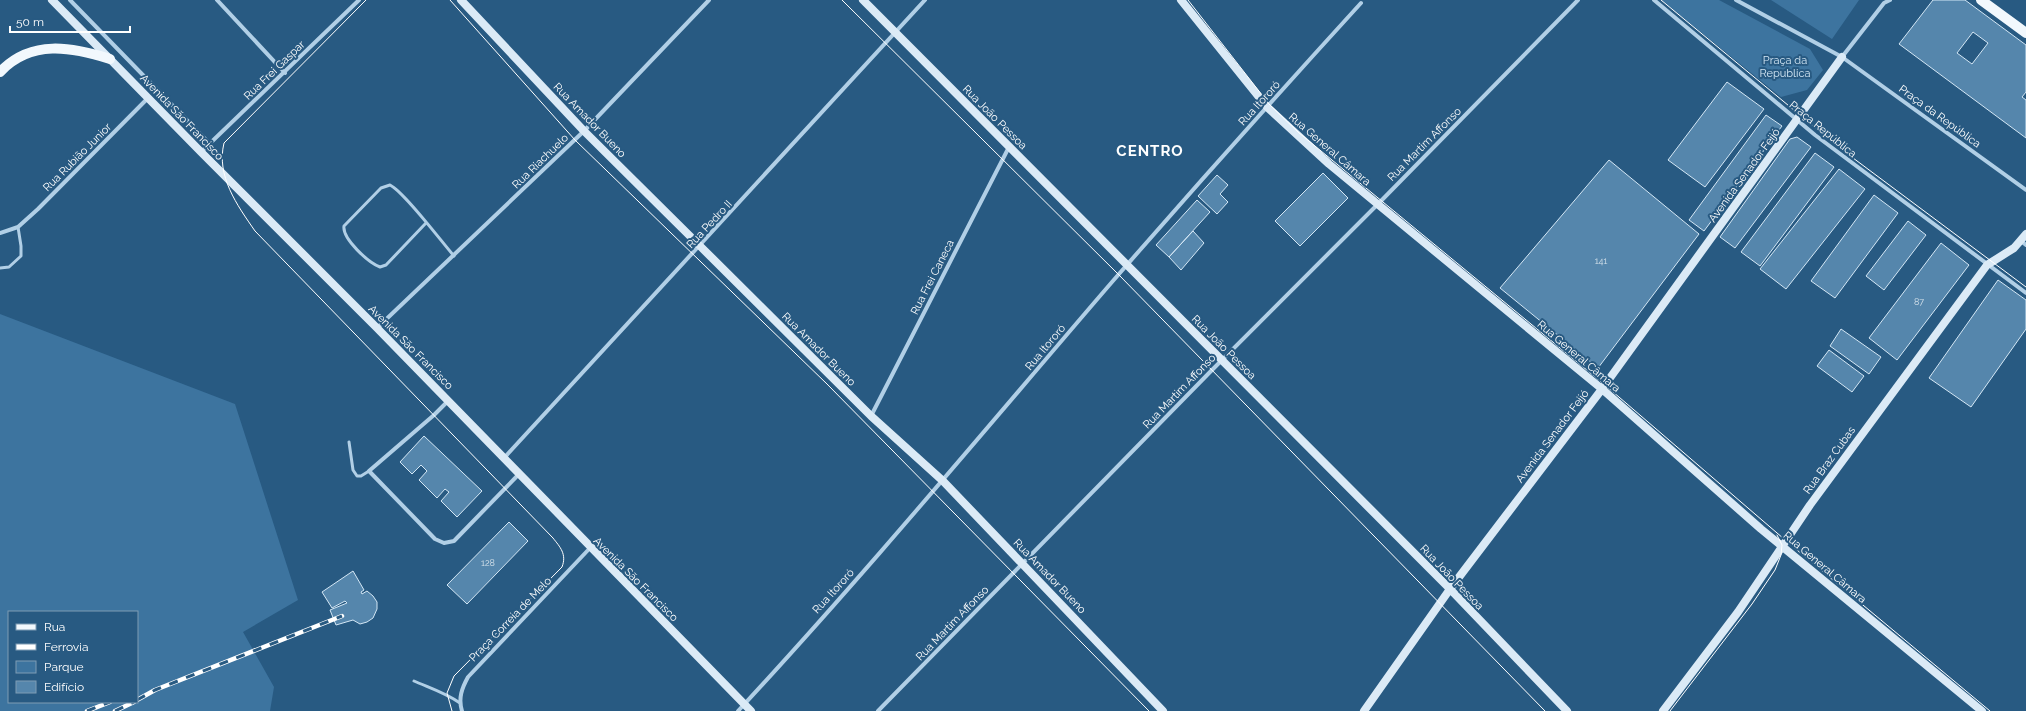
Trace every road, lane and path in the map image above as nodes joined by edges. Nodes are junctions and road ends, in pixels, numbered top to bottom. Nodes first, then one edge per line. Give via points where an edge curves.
1 (52, 0) edge
2 (70, 0) edge
3 (217, 0) edge
4 (359, 0) edge
5 (461, 0) edge
6 (709, 0) edge
7 (863, 0) edge
8 (925, 0) edge
9 (1181, 0) edge
10 (1578, 0) edge
11 (1654, 0) edge
12 (1736, 0) edge
13 (1890, 0) edge
14 (1981, 0) edge
15 (1361, 3) dead end
16 (895, 33) junction
17 (2026, 33) edge
18 (1842, 57) junction
19 (110, 59) junction
20 (0, 72) edge
21 (284, 73) junction
22 (148, 98) junction
23 (1267, 107) junction
24 (1797, 120) junction
25 (584, 131) junction
26 (210, 144) junction
27 (1010, 147) junction
28 (201, 152) junction
29 (2026, 190) edge
30 (1378, 204) junction
31 (426, 224) junction
32 (18, 226) junction
33 (0, 233) edge
34 (2026, 234) edge
35 (2023, 243) edge
36 (700, 246) junction
37 (454, 256) junction
38 (1987, 265) junction
39 (1128, 266) junction
40 (0, 268) edge
41 (2026, 293) edge
42 (377, 328) junction
43 (1221, 360) junction
44 (1602, 389) junction
45 (448, 401) junction
46 (871, 416) junction
47 (349, 442) dead end
48 (504, 458) junction
49 (369, 471) junction
50 (520, 474) junction
51 (943, 481) junction
52 (1782, 545) junction
53 (590, 548) junction
54 (1023, 564) junction
55 (1450, 589) junction
56 (414, 681) dead end
57 (460, 703) junction
58 (744, 704) junction
59 (462, 711) edge
60 (738, 711) edge
61 (751, 711) edge
62 (878, 711) edge
63 (1162, 711) edge
64 (1364, 711) edge
65 (1567, 711) edge
66 (1663, 711) edge
67 (1982, 711) edge

1 - 19 street, Avenida São Francisco
2 - 26 street, Avenida São Francisco
3 - 21 street
4 - 21 street, Rua Frei Gaspar
5 - 25 street, Rua Amador Bueno
6 - 25 street, Rua Riachuelo
7 - 16 street, Rua João Pessoa
8 - 16 street, Rua Pedro II
9 - 23 street, Rua General Câmara
10 - 30 street, Rua Martim Affonso
11 - 24 street, Praça República
12 - 18 street
13 - 18 street via 1884,3
14 - 17 main road
15 - 23 street, Rua Itororó
16 - 27 street, Rua João Pessoa
16 - 36 street, Rua Pedro II
18 - 24 street, Avenida Senador Feijó
18 - 29 street, Praça da República
19 - 20 main road via 79,50 45,48 23,55
19 - 22 street, Avenida São Francisco
21 - 26 street, Rua Frei Gaspar
22 - 28 street, Avenida São Francisco
22 - 32 street, Rua Rubião Junior
23 - 30 street, Rua General Câmara via 1328,164
23 - 39 street, Rua Itororó
24 - 38 street, Praça República
24 - 44 street, Avenida Senador Feijó
25 - 36 street, Rua Amador Bueno
25 - 37 street, Rua Riachuelo
26 - 28 street, Rua Frei Gaspar
27 - 39 street, Rua João Pessoa
27 - 46 street, Rua Frei Caneca
28 - 42 street, Avenida São Francisco
30 - 43 street, Rua Martim Affonso
30 - 44 street, Rua General Câmara
31 - 31 lane via 396,188 390,186 381,188 344,226 343,232 347,240 373,265 380,267 386,265
31 - 37 lane
32 - 33 street, Rua Rubião Junior
32 - 40 lane via 21,256 9,267
34 - 35 street, Rua Braz Cubas
35 - 38 street, Rua Braz Cubas
36 - 46 street, Rua Amador Bueno
36 - 48 street, Rua Pedro II
37 - 42 street, Rua Riachuelo
38 - 41 street, Praça República
38 - 52 street, Rua Braz Cubas
39 - 43 street, Rua João Pessoa
39 - 51 street, Rua Itororó
42 - 45 street, Avenida São Francisco
43 - 54 street, Rua Martim Affonso
43 - 55 street, Rua João Pessoa
44 - 52 street, Rua General Câmara
44 - 55 street, Avenida Senador Feijó
45 - 48 street, Avenida São Francisco
45 - 49 street
46 - 51 street, Rua Amador Bueno
47 - 49 lane via 353,470 357,476
48 - 50 street, Avenida São Francisco
49 - 50 street via 435,539 444,543 454,541
50 - 53 street, Avenida São Francisco
51 - 54 street, Rua Amador Bueno
51 - 58 street, Rua Itororó
52 - 66 street, Rua Braz Cubas via 1778,556 1738,612
52 - 67 street, Rua General Câmara
53 - 57 street, Praça Correia de Melo via 476,668 462,689
53 - 58 street, Avenida São Francisco
54 - 62 street, Rua Martim Affonso
54 - 63 street, Rua Amador Bueno
55 - 64 street, Avenida Senador Feijó
55 - 65 street, Rua João Pessoa
56 - 57 lane via 446,693
57 - 59 street, Praça Correia de Melo
58 - 60 street, Rua Itororó
58 - 61 street, Avenida São Francisco

